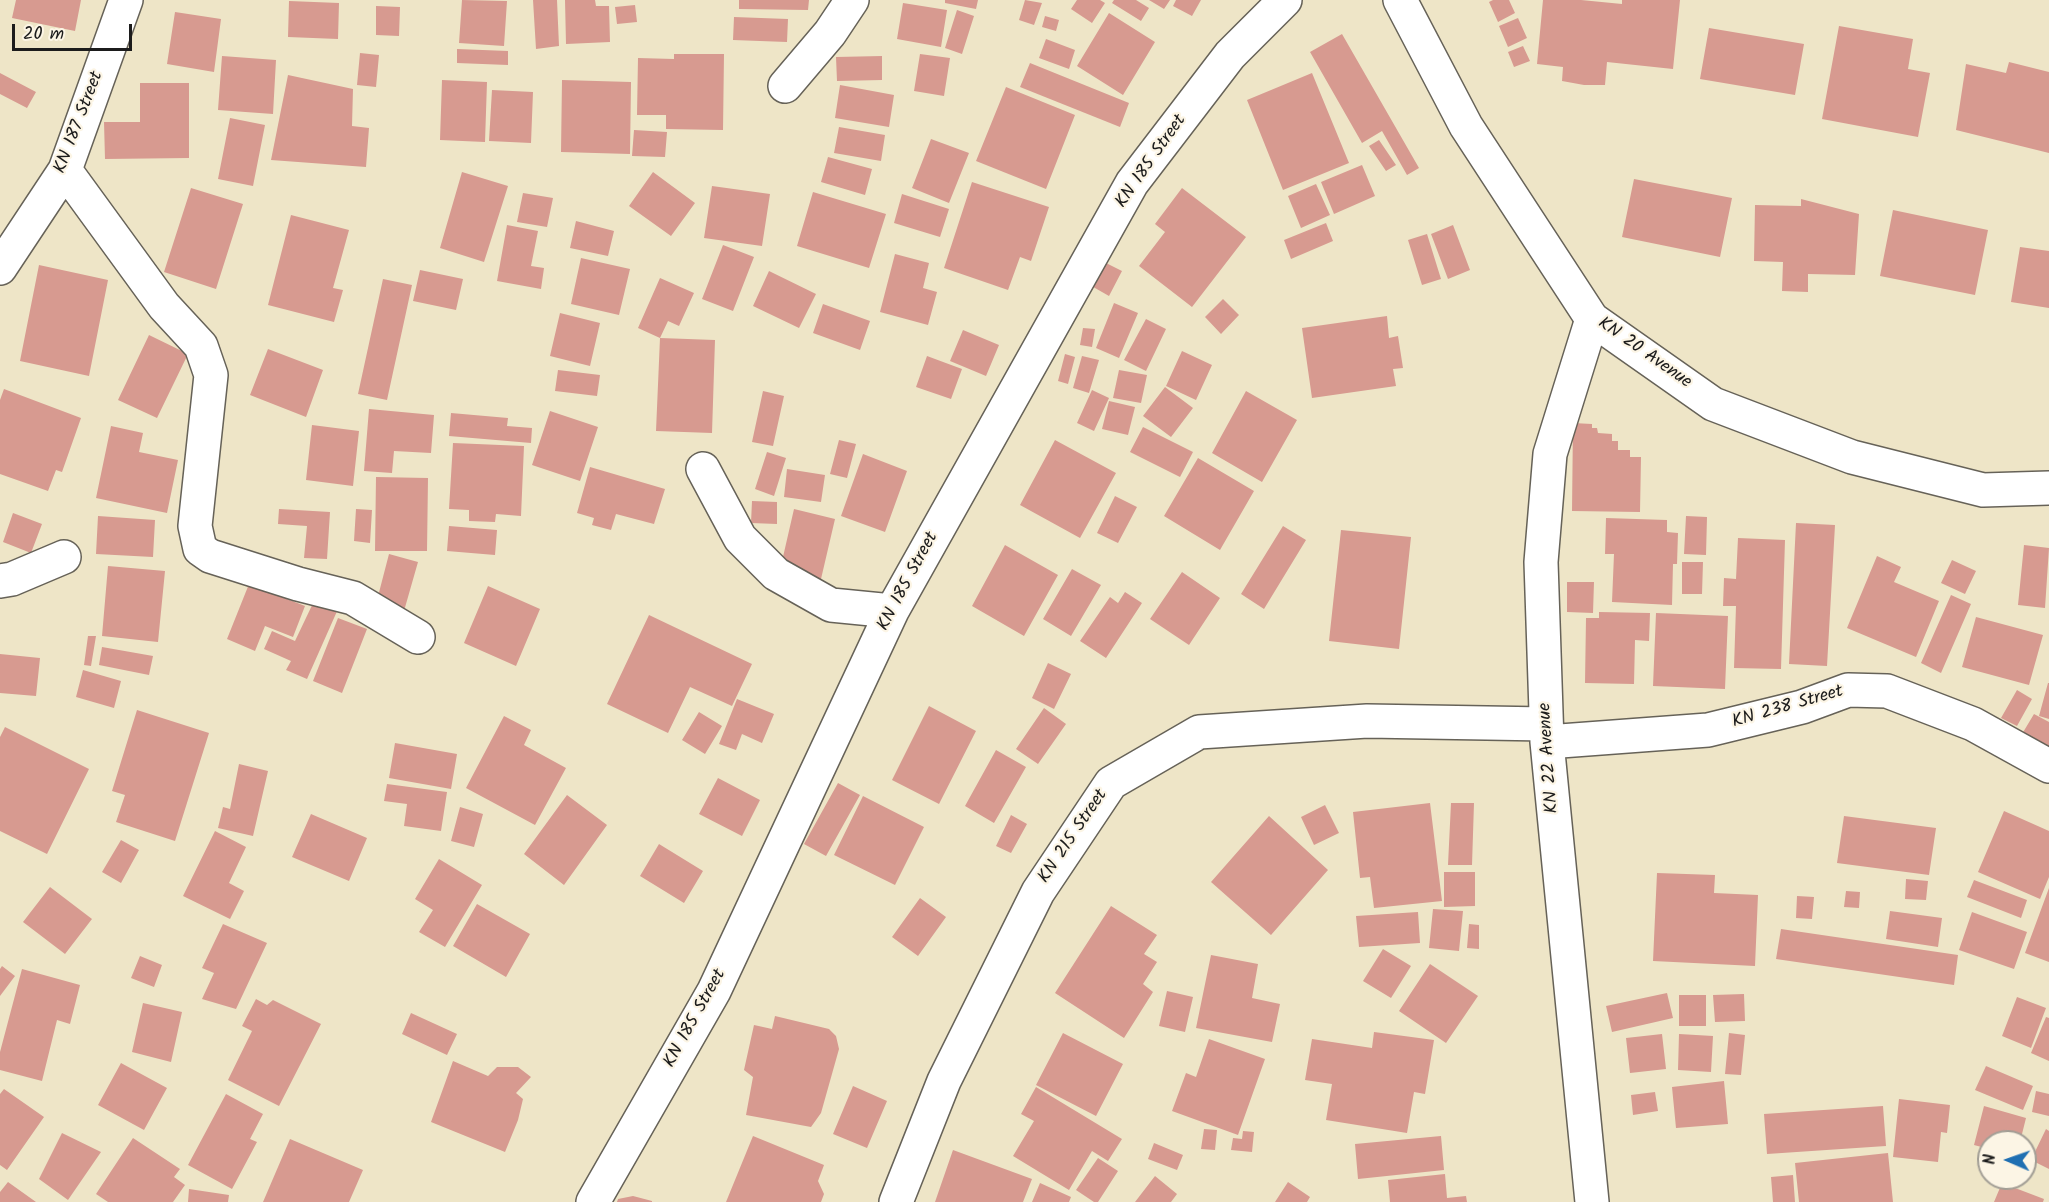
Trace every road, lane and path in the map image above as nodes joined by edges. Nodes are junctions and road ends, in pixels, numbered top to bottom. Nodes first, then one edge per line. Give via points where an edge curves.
1 (126, 0) edge
2 (852, 0) edge
3 (1285, 0) edge
4 (1400, 0) edge
5 (785, 86) dead end
6 (65, 170) junction
7 (0, 268) edge
8 (1592, 319) junction
9 (703, 469) dead end
10 (2049, 488) edge
11 (64, 556) dead end
12 (0, 581) edge
13 (892, 611) junction
14 (418, 637) dead end
15 (1547, 733) junction
16 (2049, 766) edge
17 (593, 1202) edge
18 (896, 1202) edge
19 (1592, 1202) edge

1 - 6 street, KN 187 Street
2 - 5 street
3 - 13 street, KN 185 Street via 1230,55 1132,183
4 - 8 street, KN 20 Avenue via 1466,126
6 - 7 street, KN 187 Street
6 - 14 street via 164,306 201,346 211,375 195,526 200,549 210,556 352,598
8 - 10 street, KN 20 Avenue via 1713,404 1852,457 1983,490
8 - 15 street, KN 22 Avenue via 1550,453 1541,562
9 - 13 street via 740,538 776,574 831,605
11 - 12 street
13 - 17 street, KN 185 Street via 714,991
15 - 16 street, KN 238 Street via 1708,730 1802,707 1848,690 1887,691 1973,724
15 - 18 street, KN 215 Street via 1367,721 1199,732 1111,783 1038,892 944,1081
15 - 19 street, KN 22 Avenue

